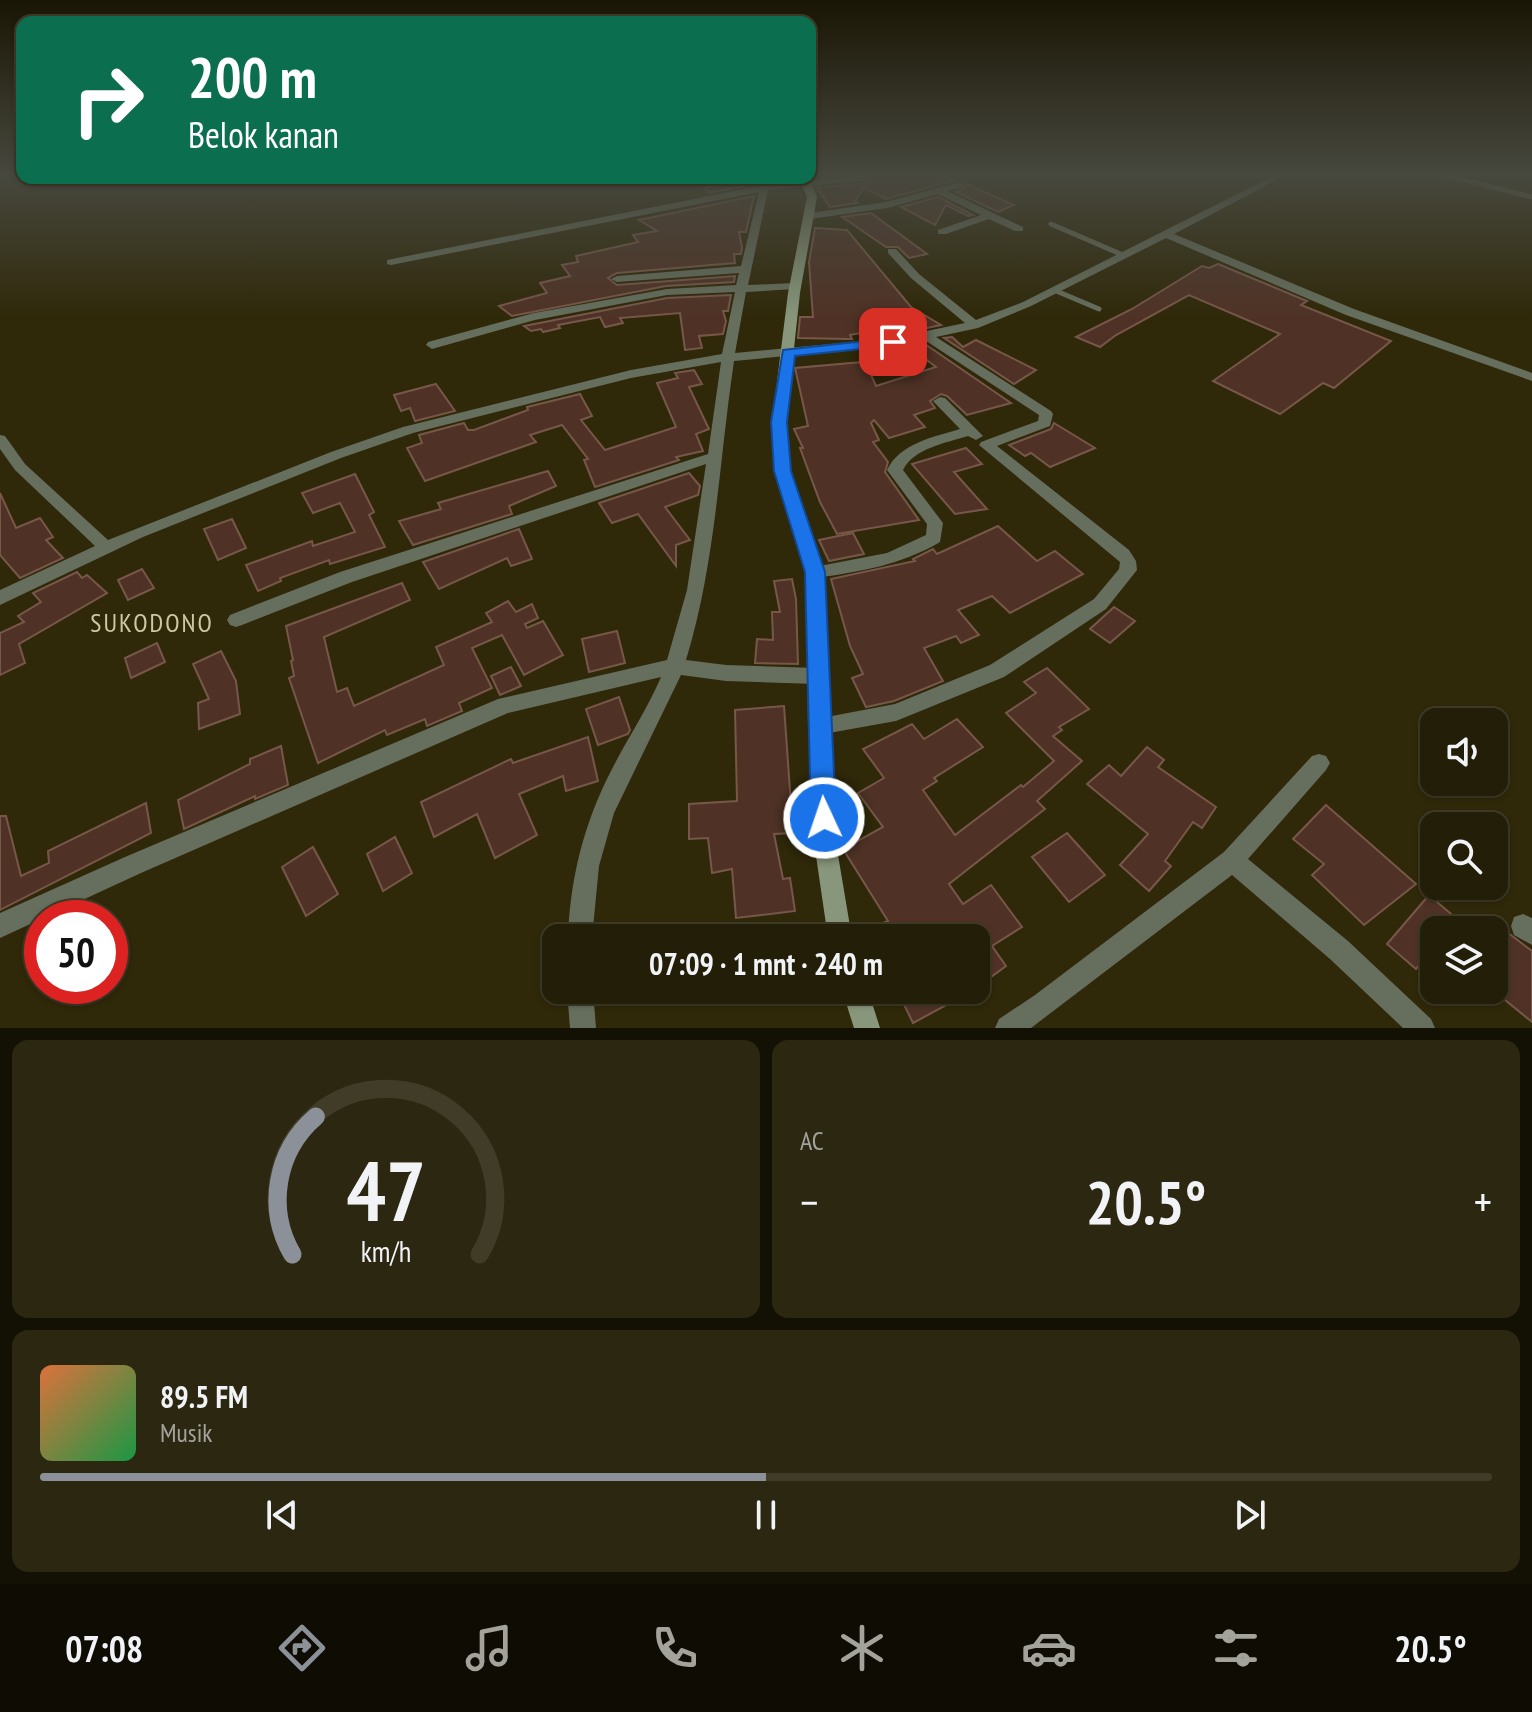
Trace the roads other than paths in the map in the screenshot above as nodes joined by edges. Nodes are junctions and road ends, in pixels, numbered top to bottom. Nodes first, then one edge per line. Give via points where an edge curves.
1 (581, 223) edge
2 (757, 223) edge
3 (809, 223) edge
4 (967, 223) edge
5 (1007, 223) edge
6 (1187, 223) edge
7 (1051, 224) dead end
8 (1019, 229) dead end
9 (942, 232) dead end
10 (1165, 234) junction
11 (892, 251) dead end
12 (1123, 255) junction
13 (391, 262) dead end
14 (746, 269) junction
15 (617, 279) dead end
16 (795, 286) junction
17 (742, 287) junction
18 (1054, 290) junction
19 (1099, 309) dead end
20 (974, 325) junction
21 (928, 337) junction
22 (432, 345) dead end
23 (781, 353) junction
24 (733, 356) junction
25 (1532, 377) edge
26 (940, 401) dead end
27 (970, 430) junction
28 (0, 439) edge
29 (986, 445) junction
30 (716, 456) junction
31 (107, 548) junction
32 (815, 572) junction
33 (0, 598) edge
34 (236, 620) dead end
35 (683, 667) junction
36 (816, 676) junction
37 (818, 726) junction
38 (1319, 763) dead end
39 (1232, 860) junction
40 (580, 924) edge
41 (838, 924) edge
42 (0, 926) edge
43 (581, 1004) edge
44 (859, 1004) edge
45 (583, 1028) edge
46 (867, 1028) edge
47 (1008, 1028) edge
48 (1422, 1028) edge

1 - 13 street
2 - 14 street
3 - 16 main road
4 - 9 street
5 - 8 street
6 - 10 street
7 - 12 lane
10 - 12 street
10 - 25 street via 1350,312
11 - 20 street
12 - 18 street
14 - 15 street
14 - 17 street
16 - 17 street
16 - 23 main road
17 - 22 street via 667,292 534,317
17 - 24 street
18 - 19 lane
18 - 20 street
20 - 21 street
21 - 23 street
21 - 29 street via 1048,417 1045,423
23 - 24 street
23 - 32 main road via 783,471
24 - 30 street
24 - 31 street via 631,374 408,430
26 - 27 street
27 - 29 street
27 - 32 street via 905,454 896,464 895,470 935,523 934,538 879,563
28 - 31 street via 20,467
29 - 37 street via 1123,554 1128,570 1100,604 997,671 896,712
30 - 34 street via 346,577
30 - 35 street
31 - 33 street
32 - 36 main road
35 - 36 street
35 - 40 street via 610,797 596,838
35 - 42 street via 505,705
36 - 37 main road
37 - 41 main road via 826,849
38 - 39 street
39 - 47 street
39 - 48 street
43 - 45 street
44 - 46 main road

